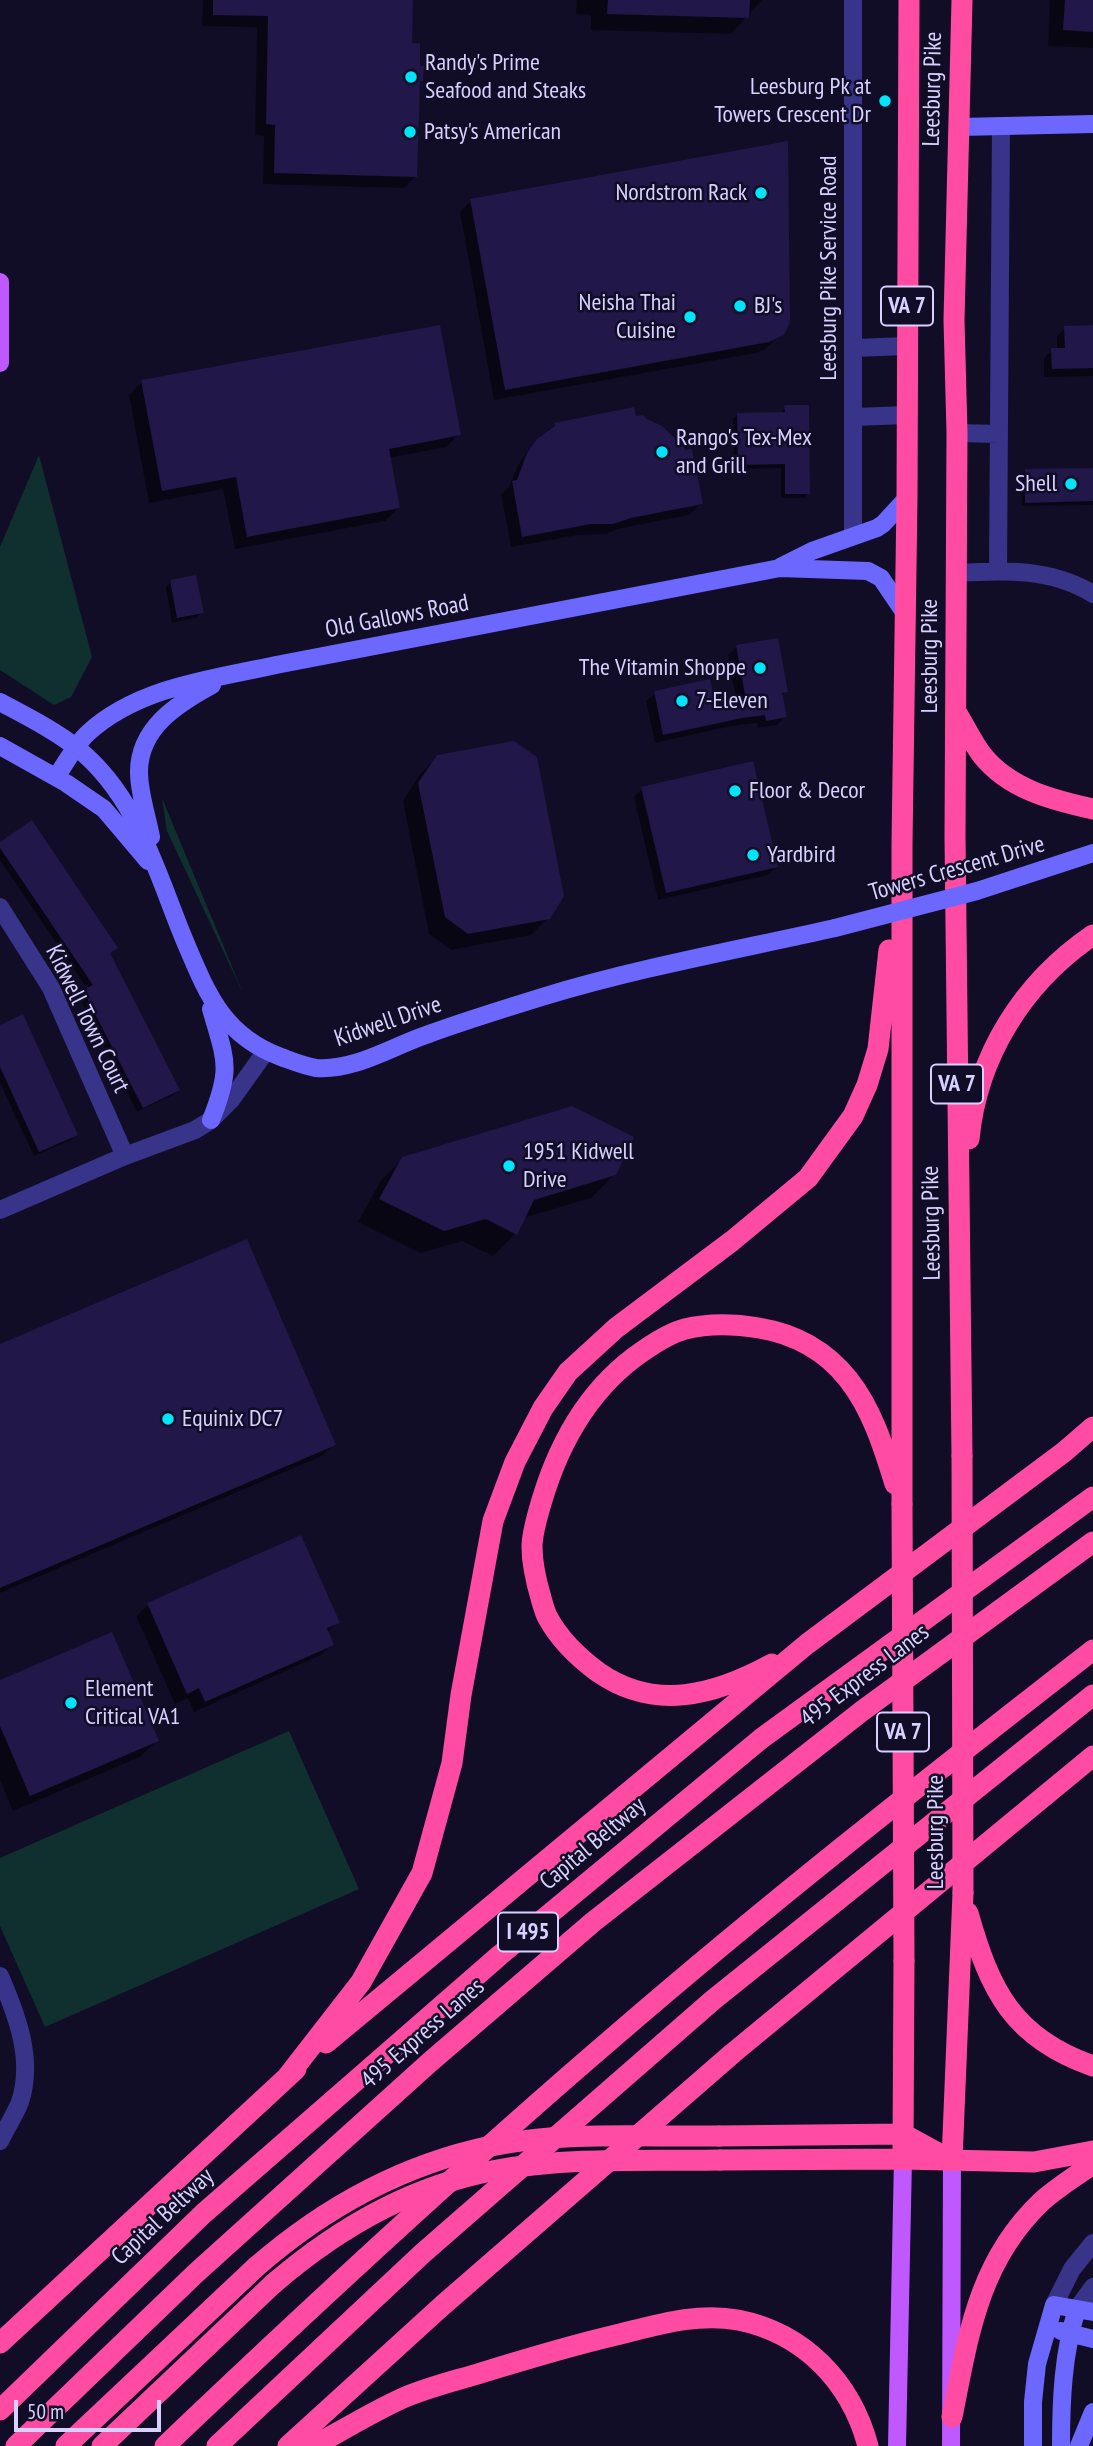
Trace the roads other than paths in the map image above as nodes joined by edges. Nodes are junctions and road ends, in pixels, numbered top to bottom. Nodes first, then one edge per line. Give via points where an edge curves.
1 (853, 0) edge
2 (909, 0) edge
3 (962, 0) edge
4 (1093, 124) edge
5 (1001, 126) junction
6 (959, 127) junction
7 (0, 282) edge
8 (907, 346) junction
9 (853, 348) junction
10 (0, 363) edge
11 (907, 415) junction
12 (855, 417) junction
13 (957, 433) junction
14 (999, 434) junction
15 (907, 498) junction
16 (853, 535) junction
17 (780, 568) junction
18 (998, 570) junction
19 (956, 573) junction
20 (1093, 594) edge
21 (904, 612) junction
22 (230, 675) junction
23 (0, 702) edge
24 (956, 712) junction
25 (0, 746) edge
26 (76, 747) junction
27 (55, 777) junction
28 (1093, 810) edge
29 (902, 844) junction
30 (1093, 853) edge
31 (159, 874) junction
32 (0, 907) edge
33 (835, 928) joint
34 (1093, 934) edge
35 (206, 992) junction
36 (266, 1051) junction
37 (211, 1120) junction
38 (125, 1156) junction
39 (0, 1210) edge
40 (958, 1238) junction
41 (1093, 1427) edge
42 (1093, 1497) edge
43 (902, 1504) junction
44 (1093, 1542) edge
45 (807, 1644) junction
46 (1093, 1650) edge
47 (1093, 1695) edge
48 (1093, 1756) edge
49 (963, 1893) junction
50 (0, 1976) edge
51 (1093, 2066) edge
52 (288, 2076) junction
53 (903, 2134) junction
54 (0, 2141) edge
55 (1093, 2151) edge
56 (903, 2159) junction
57 (952, 2160) junction
58 (1093, 2164) edge
59 (1093, 2242) edge
60 (1093, 2287) edge
61 (1054, 2305) junction
62 (1085, 2311) edge
63 (1047, 2328) junction
64 (1069, 2332) junction
65 (1093, 2339) edge
66 (0, 2343) edge
67 (0, 2410) edge
68 (1093, 2412) edge
69 (952, 2417) junction
70 (16, 2446) edge
71 (66, 2446) edge
72 (102, 2446) edge
73 (165, 2446) edge
74 (217, 2446) edge
75 (288, 2446) edge
76 (314, 2446) edge
77 (868, 2446) edge
78 (898, 2446) edge
79 (951, 2446) edge
80 (1033, 2446) edge
81 (1061, 2446) edge
82 (1079, 2446) edge

1 - 9 street, Leesburg Pike Service Road
2 - 8 highway, Leesburg Pike / VA 7
3 - 6 highway, Leesburg Pike / VA 7
4 - 5 street
5 - 6 street
5 - 14 street
6 - 13 highway, Leesburg Pike / VA 7 via 954,320
7 - 10 main road
8 - 9 street
8 - 11 highway, Leesburg Pike / VA 7
9 - 12 street, Leesburg Pike Service Road
11 - 12 street
11 - 15 highway, Leesburg Pike / VA 7
12 - 16 street, Leesburg Pike Service Road
13 - 14 street
13 - 19 highway, Leesburg Pike / VA 7
14 - 18 street
15 - 16 street, Old Gallows Road via 883,524
15 - 21 highway, Leesburg Pike / VA 7
16 - 17 street, Old Gallows Road
17 - 21 street, Old Gallows Road via 869,571 881,578
17 - 22 street, Old Gallows Road
18 - 19 street
18 - 20 street via 1052,576
19 - 24 highway, Leesburg Pike / VA 7
21 - 29 highway, Leesburg Pike / VA 7
22 - 26 street, Old Gallows Road via 132,704 87,734
22 - 31 street via 164,716 142,752 142,796
23 - 26 street
24 - 28 highway via 981,754 1003,776 1034,792
24 - 40 highway, Leesburg Pike / VA 7
25 - 27 street
26 - 27 street, Old Gallows Road
26 - 31 street via 128,807
27 - 31 street via 104,809
29 - 43 highway, Leesburg Pike / VA 7
29 - 52 highway via 878,1049 853,1116 808,1178 616,1328 568,1372 544,1408 515,1462 493,1521 452,1763 422,1873 362,1982
30 - 33 street, Towers Crescent Drive, bridge via 977,891
31 - 35 street
32 - 38 street, Kidwell Town Court via 51,988
33 - 36 street, Kidwell Drive via 545,996 340,1066 301,1065
34 - 40 highway via 1046,975 999,1035 972,1113
35 - 36 street, Kidwell Drive via 222,1018
35 - 37 street via 226,1067
36 - 37 street via 232,1100
37 - 38 street
38 - 39 street
40 - 49 highway, Leesburg Pike / VA 7, bridge
41 - 45 highway
42 - 67 highway, Capital Beltway / I 495 via 762,1738 500,1955 204,2213
43 - 45 highway via 862,1399 826,1355 795,1337 744,1325 684,1329 620,1367 592,1397 551,1470 532,1545 535,1578 547,1618 577,1656 616,1684 656,1695 691,1696 763,1669
43 - 53 highway, Leesburg Pike / VA 7, bridge
44 - 70 highway, 495 Express Lanes / I 495 via 862,1711 593,1922 205,2264
45 - 52 highway
46 - 73 highway via 883,1814 615,2036 410,2217
47 - 74 highway via 713,2000 423,2253
48 - 75 highway via 733,2053
49 - 51 highway via 978,1950 1006,2006 1047,2045
49 - 57 highway, Leesburg Pike / VA 7
50 - 54 street via 14,2008 27,2063 20,2102
52 - 66 highway
53 - 56 highway, Leesburg Pike / VA 7
53 - 57 highway
53 - 71 highway, bridge via 535,2140 492,2146 401,2173 289,2238
55 - 57 highway via 1034,2162
56 - 57 highway
56 - 72 highway, bridge via 537,2165 496,2170 410,2196 373,2213 304,2258
56 - 78 main road, Leesburg Pike / VA 7
57 - 69 main road, Leesburg Pike / VA 7
58 - 69 highway via 1027,2216 988,2275 968,2337
59 - 61 street via 1072,2269
60 - 62 street
61 - 62 street
61 - 63 street
62 - 64 street
63 - 64 street
63 - 80 street via 1037,2364
64 - 65 street
64 - 81 street
68 - 82 street
69 - 79 main road, Leesburg Pike / VA 7
76 - 77 highway via 436,2386 538,2354 700,2318 759,2325 811,2354 847,2395

